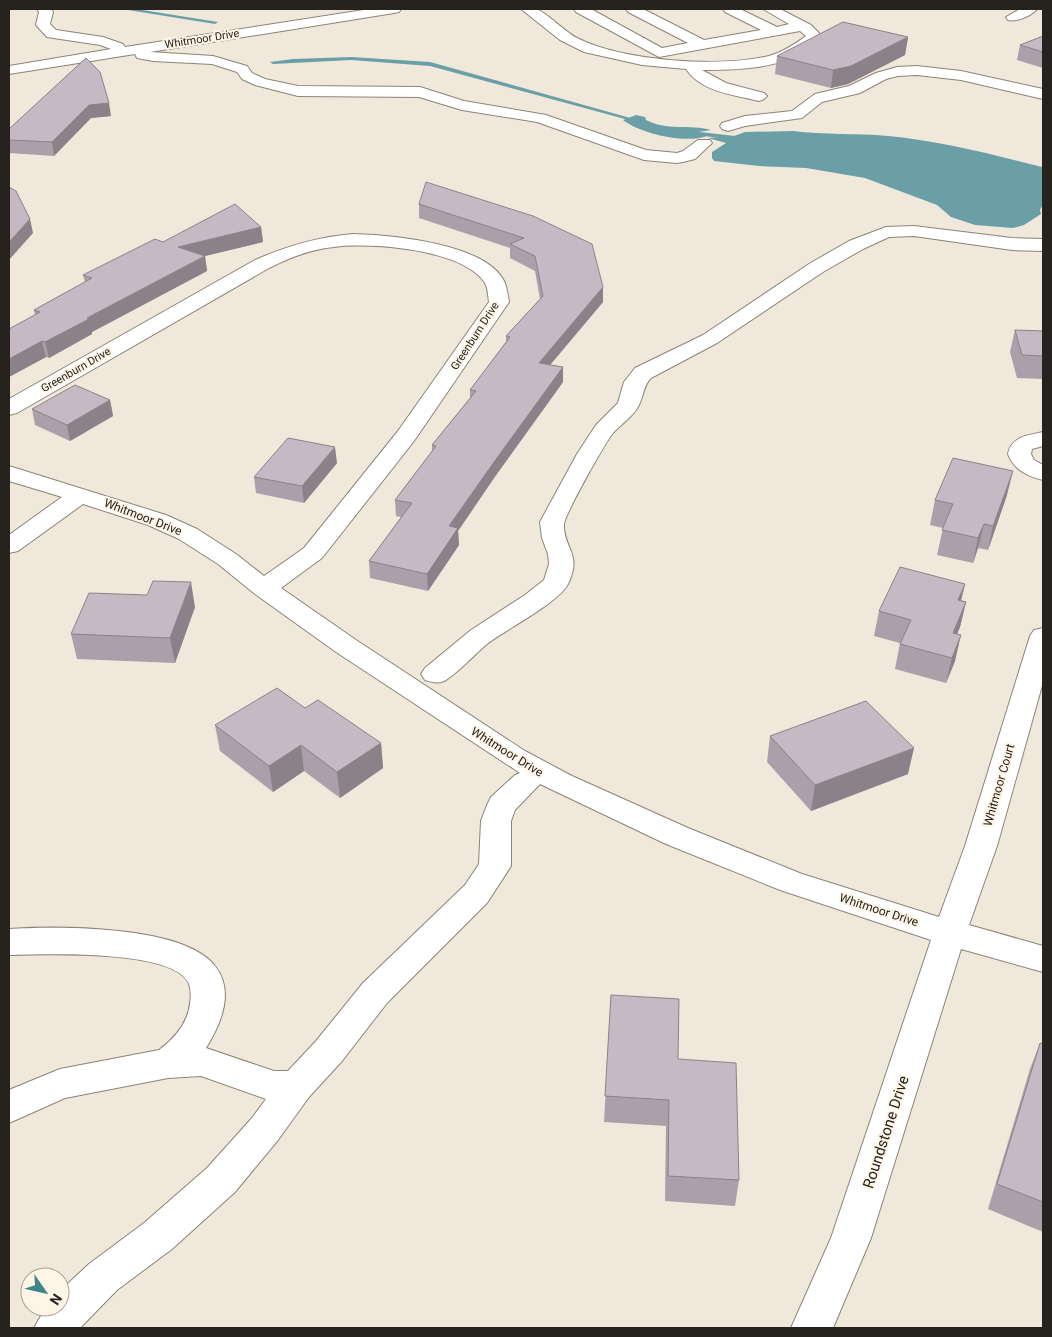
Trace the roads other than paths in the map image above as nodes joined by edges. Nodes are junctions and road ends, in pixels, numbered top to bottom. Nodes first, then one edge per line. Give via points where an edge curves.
1 (44, 9) edge
2 (394, 9) edge
3 (528, 9) edge
4 (581, 9) edge
5 (633, 9) edge
6 (730, 9) edge
7 (770, 9) edge
8 (1030, 9) edge
9 (1013, 17) dead end
10 (802, 26) junction
11 (775, 31) junction
12 (703, 45) junction
13 (118, 48) dead end
14 (660, 53) junction
15 (142, 55) dead end
16 (643, 60) junction
17 (691, 66) junction
18 (9, 70) edge
19 (1043, 94) edge
20 (759, 96) dead end
21 (728, 126) dead end
22 (704, 143) dead end
23 (1043, 245) edge
24 (9, 408) edge
25 (1043, 439) edge
26 (9, 473) edge
27 (1043, 473) edge
28 (80, 495) junction
29 (9, 546) edge
30 (264, 588) junction
31 (1043, 636) edge
32 (435, 674) dead end
33 (526, 782) dead end
34 (950, 932) junction
35 (9, 942) edge
36 (1043, 959) edge
37 (168, 1063) junction
38 (296, 1086) junction
39 (9, 1106) edge
40 (55, 1328) edge
41 (812, 1328) edge

1 - 13 street via 43,25 52,34 103,41
2 - 18 street, Whitmoor Drive
3 - 16 street via 572,41 618,57
4 - 14 street
5 - 12 street
6 - 11 street
7 - 10 street
8 - 9 street
10 - 11 street
10 - 17 street via 814,36 775,59 743,65
11 - 12 street
12 - 14 street
14 - 16 street
15 - 22 street via 213,60 242,69 247,76 260,82 298,91 420,92 462,105 540,118 661,158 683,157
16 - 17 street
17 - 20 street via 694,73 710,82
19 - 21 street via 912,70 881,76 852,91 816,100 806,111 738,121
23 - 32 street via 914,231 886,232 856,245 799,278 710,339 643,373 635,382 628,405 604,430 588,454 552,522 562,564 556,583 480,636
24 - 30 street, Greenburn Drive via 262,264 309,246 361,238 389,240 441,250 480,266 496,282 499,302 406,436 314,553
25 - 27 street via 1024,443 1018,454 1028,466
26 - 28 street, Whitmoor Drive
28 - 29 street
28 - 30 street, Whitmoor Drive via 157,520 188,534
30 - 34 street, Whitmoor Drive via 534,770 677,836 791,882
31 - 34 street, Whitmoor Court via 981,846
33 - 38 street via 502,805 496,821 495,866 476,894 375,993 330,1051
34 - 36 street, Whitmoor Drive
34 - 41 street, Roundstone Drive via 852,1238
35 - 37 street via 140,947 190,963 203,975 209,993 206,1011 197,1034 180,1055
37 - 38 street via 201,1061 274,1086
37 - 39 street via 60,1084
38 - 40 street via 265,1129 221,1180 158,1236 103,1277

